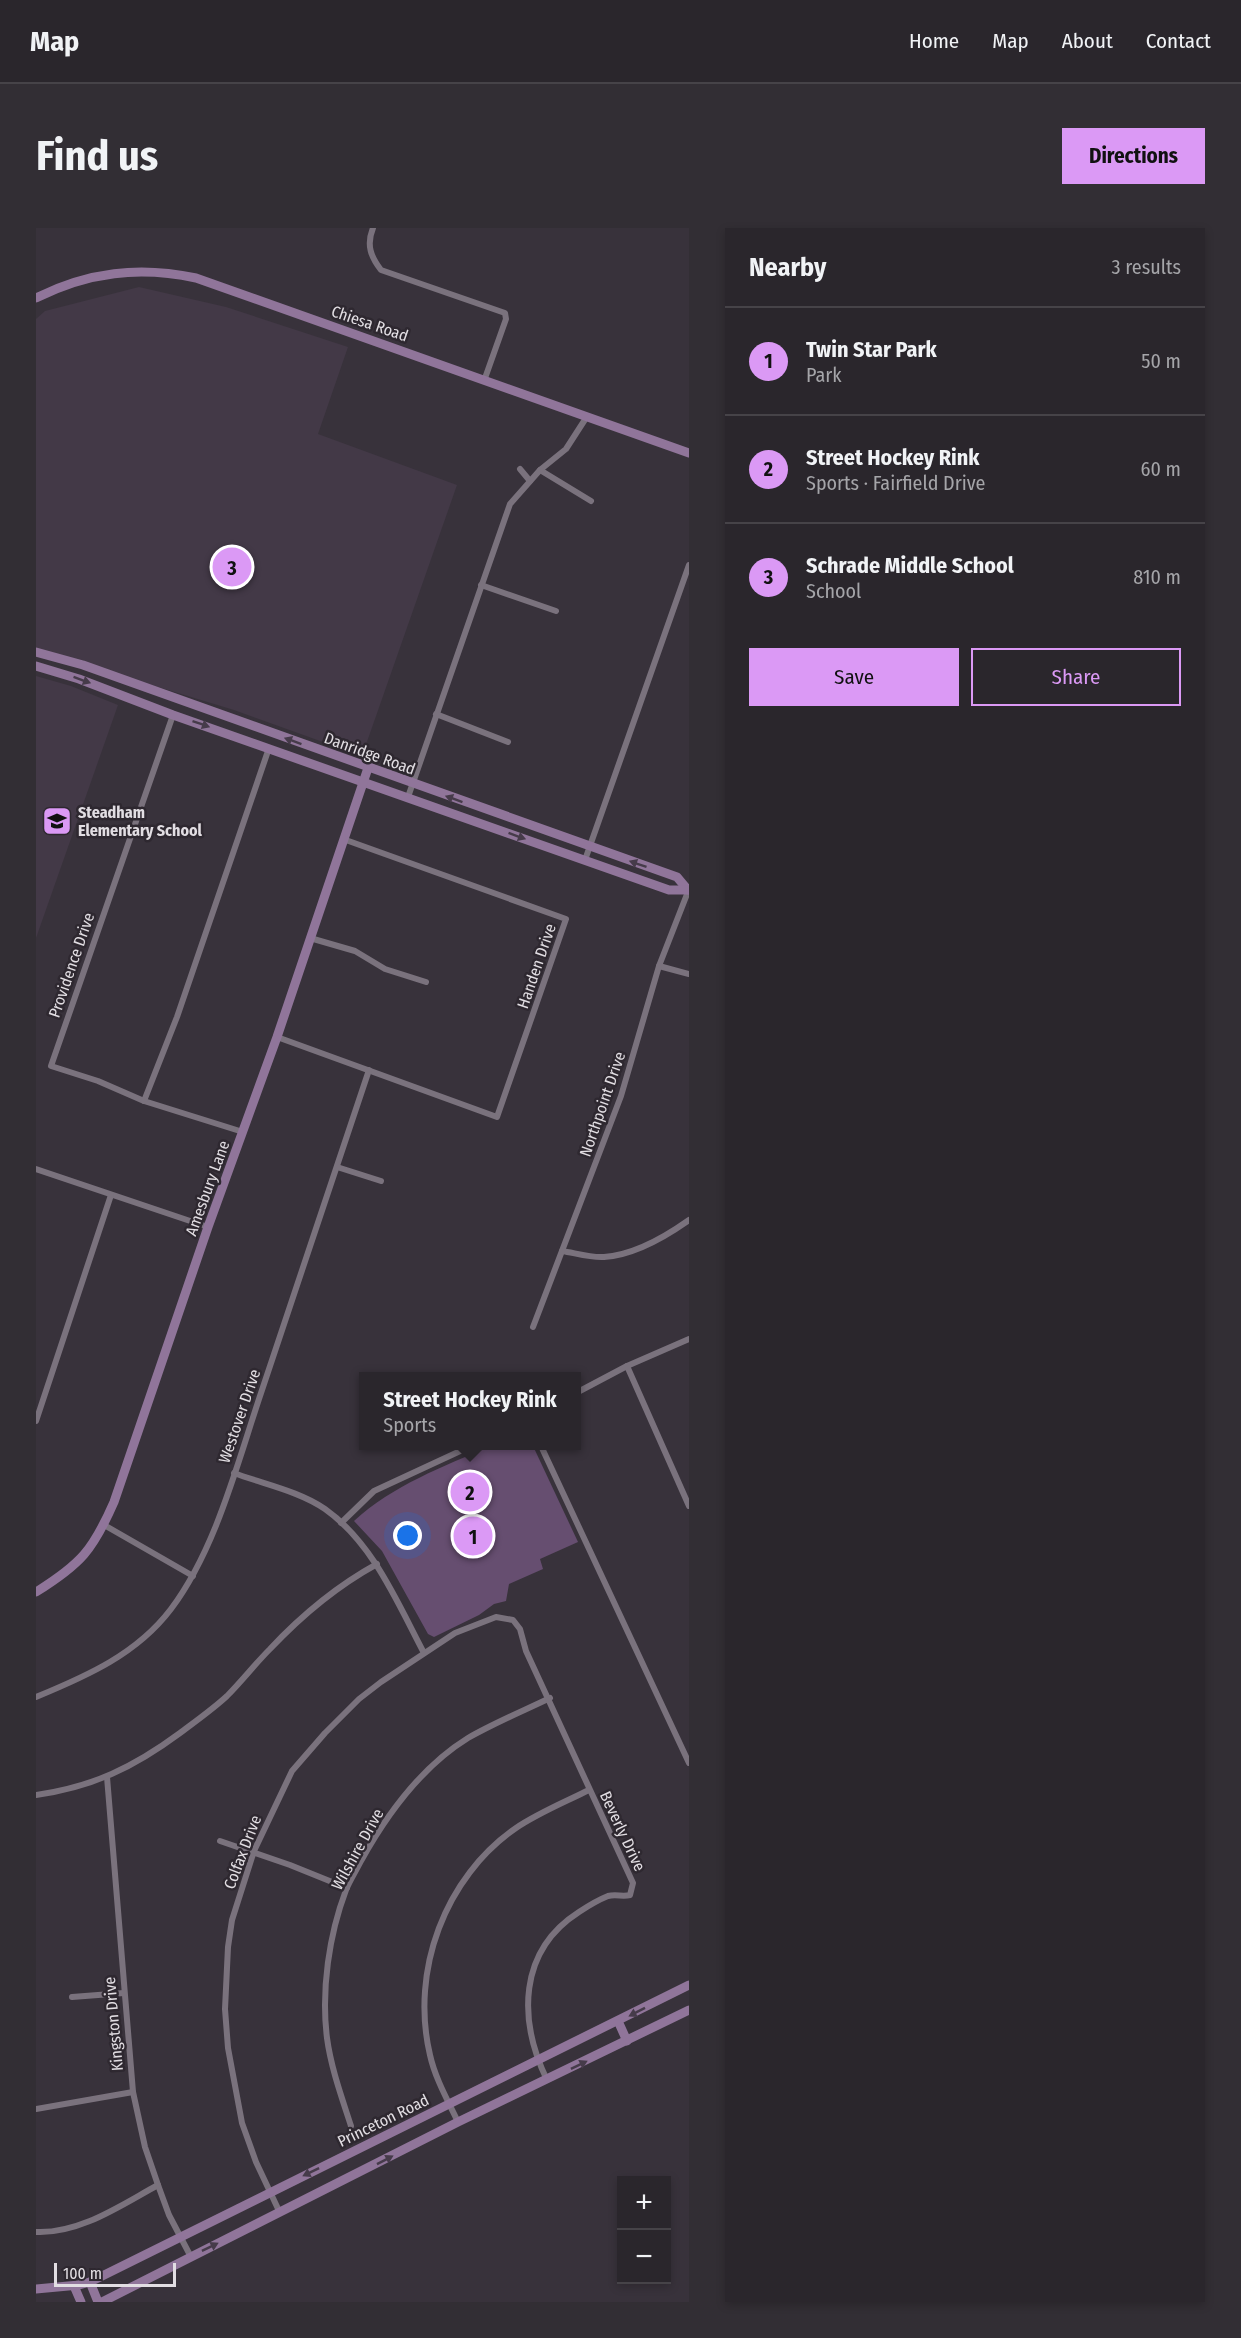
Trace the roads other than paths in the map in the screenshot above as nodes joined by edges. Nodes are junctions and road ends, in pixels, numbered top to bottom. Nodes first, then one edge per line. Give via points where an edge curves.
1 (373, 228) edge
2 (36, 298) edge
3 (484, 381) junction
4 (586, 417) junction
5 (689, 453) edge
6 (520, 469) dead end
7 (540, 470) junction
8 (530, 480) junction
9 (591, 501) dead end
10 (689, 565) edge
11 (481, 585) junction
12 (556, 611) dead end
13 (36, 652) edge
14 (36, 666) edge
15 (436, 714) junction
16 (173, 715) junction
17 (508, 742) dead end
18 (269, 748) junction
19 (368, 768) junction
20 (363, 781) junction
21 (412, 784) junction
22 (408, 797) junction
23 (343, 839) junction
24 (590, 847) junction
25 (585, 860) junction
26 (689, 890) edge
27 (310, 938) junction
28 (659, 966) junction
29 (689, 974) edge
30 (426, 982) dead end
31 (277, 1037) junction
32 (369, 1070) junction
33 (144, 1101) junction
34 (243, 1132) junction
35 (337, 1167) junction
36 (36, 1169) edge
37 (381, 1181) dead end
38 (111, 1195) junction
39 (689, 1220) edge
40 (208, 1227) junction
41 (562, 1251) junction
42 (533, 1327) dead end
43 (689, 1339) edge
44 (627, 1366) junction
45 (581, 1390) edge
46 (36, 1421) edge
47 (462, 1450) edge
48 (543, 1450) edge
49 (234, 1473) junction
50 (689, 1506) edge
51 (341, 1523) junction
52 (104, 1525) junction
53 (376, 1564) junction
54 (193, 1576) junction
55 (36, 1592) edge
56 (513, 1620) joint
57 (424, 1653) junction
58 (36, 1697) edge
59 (550, 1698) junction
60 (689, 1763) edge
61 (107, 1778) junction
62 (589, 1790) junction
63 (36, 1795) edge
64 (220, 1841) dead end
65 (254, 1851) junction
66 (347, 1888) junction
67 (689, 1985) edge
68 (124, 1993) junction
69 (72, 1997) dead end
70 (689, 2010) edge
71 (618, 2021) junction
72 (627, 2041) junction
73 (538, 2061) junction
74 (547, 2081) junction
75 (133, 2092) junction
76 (449, 2104) junction
77 (36, 2109) edge
78 (458, 2122) junction
79 (351, 2126) dead end
80 (158, 2185) junction
81 (270, 2192) junction
82 (280, 2213) junction
83 (36, 2232) edge
84 (181, 2236) junction
85 (191, 2257) junction
86 (90, 2282) junction
87 (74, 2286) junction
88 (36, 2289) edge
89 (81, 2302) edge
90 (100, 2302) edge

1 - 3 street via 370,254 381,270 505,313
2 - 3 street, Chiesa Road via 96,276 140,271 179,275 244,294
3 - 4 street, Chiesa Road
4 - 5 street, Chiesa Road
4 - 7 street via 566,448
6 - 8 street
7 - 8 street
7 - 9 street
8 - 11 street via 510,504
10 - 24 street
11 - 12 street
11 - 15 street
19 -> 13 street, Danridge Road via 83,665
14 -> 16 street, Danridge Road
15 - 17 street
15 - 21 street
16 -> 18 street, Danridge Road
16 - 33 street, Providence Drive via 51,1066
18 - 20 street, Danridge Road
18 - 33 street via 177,1017
19 - 20 street, Amesbury Lane
19 - 21 street, Danridge Road
20 - 22 street, Danridge Road
20 - 23 street, Amesbury Lane
21 - 22 street
24 -> 21 street, Danridge Road
22 -> 25 street, Danridge Road
23 - 27 street, Amesbury Lane
23 - 32 street, Handen Drive via 566,919 497,1117
24 - 25 street
26 -> 24 street, Danridge Road via 676,877
25 - 26 street, Danridge Road via 669,890
26 - 28 street, Northpoint Drive
27 - 30 street via 355,951 385,969
27 - 31 street, Amesbury Lane
28 - 29 street
28 - 41 street, Northpoint Drive via 621,1096
31 - 32 street
31 - 34 street, Amesbury Lane
32 - 35 street, Westover Drive
33 - 34 street, Providence Drive
34 - 40 street, Amesbury Lane
35 - 37 street
35 - 49 street, Westover Drive
36 - 38 street
38 - 40 street
38 - 46 street
39 - 41 street via 627,1254 602,1257
40 - 52 street, Amesbury Lane
41 - 42 street, Northpoint Drive
43 - 44 street
44 - 45 street
44 - 50 street
47 - 51 street via 374,1491
48 - 60 street
49 - 51 street via 299,1496 324,1508
49 - 54 street, Westover Drive
51 - 53 street
52 - 54 street
52 - 55 street, Amesbury Lane via 86,1554 66,1573
53 - 57 street
53 - 61 street via 309,1612 211,1709 150,1755
54 - 58 street, Westover Drive via 170,1610 137,1646 87,1676
56 - 57 street, Colfax Drive via 496,1617 476,1623
56 - 59 street, Beverly Drive
57 - 65 street, Colfax Drive via 359,1699 324,1733 292,1771
59 - 62 street, Beverly Drive
59 - 66 street, Wilshire Drive via 468,1738 447,1753 404,1796
61 - 63 street
61 - 68 street, Kingston Drive
62 - 73 street, Beverly Drive via 633,1889 630,1895 608,1896 578,1913 544,1945 527,2001
62 - 76 street via 533,1818 498,1842 483,1856 444,1914 432,1947 425,2008 430,2056
64 - 65 street
65 - 66 street
65 - 81 street, Colfax Drive via 232,1920 225,2009 242,2123
66 - 79 street, Wilshire Drive via 330,1954 325,2011 327,2039
67 -> 71 street, Princeton Road
68 - 69 street
68 - 75 street, Kingston Drive
70 - 72 street
71 - 72 street
71 - 73 street, Princeton Road
74 -> 72 street
73 - 74 street, Beverly Drive
73 - 76 street, Princeton Road
74 - 78 street
75 - 77 street
75 - 80 street, Kingston Drive
76 - 78 street
76 -> 81 street, Princeton Road
82 -> 78 street
80 - 83 street via 101,2216 72,2227
80 - 84 street, Kingston Drive
81 - 82 street, Colfax Drive
81 - 84 street, Princeton Road
85 -> 82 street
84 - 85 street, Kingston Drive
84 - 86 street, Princeton Road
85 - 90 street
86 - 87 street, Princeton Road
86 - 90 street
87 - 88 street, Princeton Road
87 - 89 street

